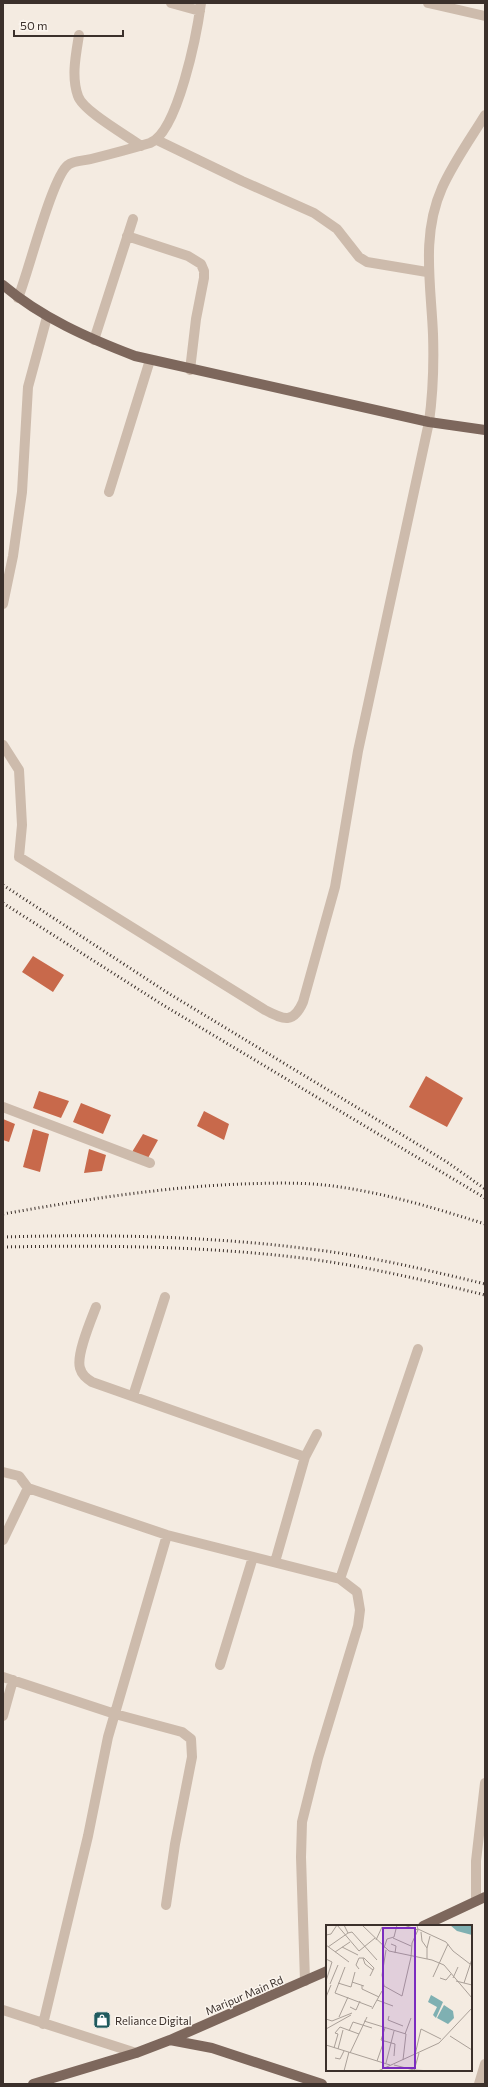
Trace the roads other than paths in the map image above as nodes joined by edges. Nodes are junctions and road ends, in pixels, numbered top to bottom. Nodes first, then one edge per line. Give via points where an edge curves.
1 (171, 3) edge
2 (428, 3) edge
3 (201, 7) edge
4 (485, 16) edge
5 (79, 35) dead end
6 (485, 115) edge
7 (157, 140) junction
8 (141, 146) junction
9 (133, 219) dead end
10 (127, 236) junction
11 (427, 272) junction
12 (3, 285) edge
13 (18, 298) junction
14 (47, 317) junction
15 (94, 340) junction
16 (150, 360) junction
17 (190, 370) junction
18 (429, 422) junction
19 (485, 430) edge
20 (109, 492) dead end
21 (3, 604) edge
22 (3, 745) edge
23 (3, 1107) edge
24 (150, 1163) dead end
25 (166, 1297) dead end
26 (96, 1307) dead end
27 (418, 1349) dead end
28 (133, 1396) junction
29 (317, 1434) dead end
30 (306, 1458) junction
31 (3, 1472) edge
32 (28, 1488) junction
33 (167, 1535) junction
34 (3, 1540) edge
35 (253, 1557) junction
36 (275, 1562) junction
37 (340, 1579) junction
38 (220, 1665) dead end
39 (3, 1677) edge
40 (14, 1680) junction
41 (115, 1714) junction
42 (3, 1716) edge
43 (485, 1783) edge
44 (481, 1899) edge
45 (166, 1906) dead end
46 (425, 1925) edge
47 (326, 1971) edge
48 (305, 1981) junction
49 (3, 2010) edge
50 (43, 2024) junction
51 (170, 2040) junction
52 (136, 2053) junction
53 (485, 2064) edge
54 (33, 2084) edge
55 (322, 2084) edge
56 (479, 2084) edge

1 - 3 street
2 - 4 street
3 - 7 street via 178,98 172,115
5 - 8 street via 75,63 78,97 97,117
6 - 11 street via 442,188 429,238
7 - 8 street
7 - 11 street via 319,215 337,228 359,257 367,262
8 - 13 street via 90,160 72,162 63,170
9 - 10 street
10 - 15 street
10 - 17 street via 188,256 201,264 204,278
11 - 18 street via 433,334
12 - 13 main road
13 - 14 main road
14 - 15 main road
14 - 21 street via 28,387 22,492
15 - 16 main road
16 - 17 main road
16 - 20 street
17 - 18 main road
18 - 19 main road
18 - 22 street via 358,751 335,887 303,1002 294,1016 288,1019 280,1018 265,1010 19,857 22,825 18,770
23 - 24 street
25 - 28 street
26 - 28 street via 80,1356 79,1367 83,1376 92,1382
27 - 37 street
28 - 30 street
29 - 30 street
30 - 36 street
31 - 32 street via 19,1476
32 - 33 street
32 - 34 street
33 - 35 street
33 - 41 street
35 - 36 street
35 - 38 street
36 - 37 street
37 - 48 street via 357,1592 360,1610 358,1626 307,1796 302,1822
39 - 40 street
40 - 41 street
40 - 42 street
41 - 45 street via 182,1732 191,1739 193,1746
41 - 50 street
43 - 44 street via 476,1861
44 - 46 main road
47 - 48 main road, Maripur Main Rd
48 - 51 main road, Maripur Main Rd
49 - 50 street
50 - 52 street
51 - 52 main road, Maripur Main Rd
51 - 55 main road via 212,2048
52 - 54 main road, Maripur Main Rd
53 - 56 street

